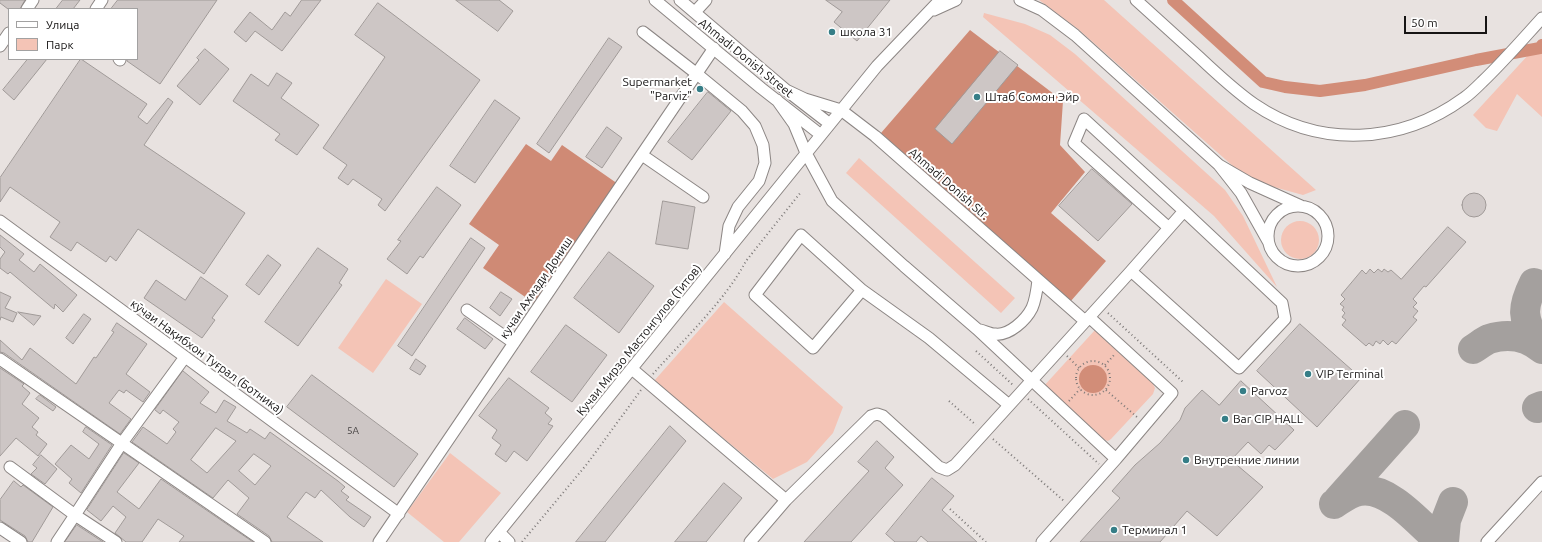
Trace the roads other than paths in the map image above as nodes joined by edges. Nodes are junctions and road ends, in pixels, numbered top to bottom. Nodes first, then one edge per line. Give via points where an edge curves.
1 (655, 0) edge
2 (680, 0) edge
3 (706, 0) edge
4 (940, 0) edge
5 (956, 0) edge
6 (1020, 0) edge
7 (1136, 0) edge
8 (695, 12) junction
9 (1542, 18) edge
10 (919, 22) junction
11 (643, 32) dead end
12 (8, 34) edge
13 (0, 46) edge
14 (714, 48) junction
15 (697, 74) junction
16 (786, 90) junction
17 (777, 100) junction
18 (841, 110) junction
19 (830, 124) junction
20 (821, 135) junction
21 (806, 153) junction
22 (642, 155) junction
23 (1219, 165) junction
24 (703, 197) dead end
25 (1302, 206) junction
26 (1184, 211) junction
27 (0, 221) edge
28 (1169, 228) junction
29 (1268, 242) junction
30 (725, 254) junction
31 (1131, 271) junction
32 (1038, 280) junction
33 (862, 290) junction
34 (467, 310) dead end
35 (1087, 319) junction
36 (977, 329) junction
37 (514, 343) junction
38 (185, 357) junction
39 (0, 359) edge
40 (632, 369) junction
41 (1032, 380) junction
42 (1009, 405) junction
43 (122, 443) junction
44 (1116, 459) junction
45 (10, 466) dead end
46 (1542, 482) edge
47 (786, 500) junction
48 (399, 514) junction
49 (75, 515) junction
50 (0, 528) edge
51 (499, 532) junction
52 (20, 542) edge
53 (57, 542) edge
54 (116, 542) edge
55 (264, 542) edge
56 (379, 542) edge
57 (491, 542) edge
58 (509, 542) edge
59 (750, 542) edge
60 (1042, 542) edge
61 (1487, 542) edge

1 - 14 street, Ahmadi Donish Street
2 - 8 street, Ahmadi Donish Street
3 - 8 street
4 - 10 street
5 - 10 street via 938,8
6 - 23 street via 1042,10 1075,35
7 - 9 street via 1255,105 1284,121 1309,129 1362,136 1385,133 1423,122 1465,98 1494,71
8 - 16 street, Ahmadi Donish Street
10 - 18 street, Кучаи Мирзо Мастонгулов (Титов) via 877,66
11 - 15 street
12 - 13 street
14 - 15 street, кучаи Ахмади Дониш
14 - 17 street, Ahmadi Donish Street
15 - 22 street, кучаи Ахмади Дониш
15 - 30 street via 742,111 755,126 763,145 765,163 759,181 738,207 729,226
16 - 18 street
16 - 19 street, Ahmadi Donish Street
17 - 20 street, Ahmadi Donish Street
17 - 21 street via 794,124
18 - 19 street, Кучаи Мирзо Мастонгулов (Титов)
18 - 32 street, Ahmadi Donish Str. via 875,136
19 - 20 street, Кучаи Мирзо Мастонгулов (Титов)
20 - 21 street, Кучаи Мирзо Мастонгулов (Титов)
21 - 30 street, Кучаи Мирзо Мастонгулов (Титов)
21 - 36 street via 832,201
22 - 24 street
22 - 37 street, кучаи Ахмади Дониш
23 - 25 street via 1250,183
23 - 29 street via 1241,193
25 - 29 street via 1288,208 1276,216 1268,233
25 - 29 street via 1311,208 1325,221 1329,239 1321,256 1305,266 1286,264 1278,259
26 - 28 street
26 - 28 street via 1084,119 1074,143
26 - 31 street via 1282,303 1285,319 1239,368
27 - 38 street, кӯчаи Нақибхон Туғрал (Ботника)
28 - 31 street
30 - 40 street, Кучаи Мирзо Мастонгулов (Титов)
31 - 35 street
32 - 35 street, Ahmadi Donish Str.
32 - 36 street via 1031,309 1018,324 1008,332 996,334
33 - 33 street via 801,235 755,295 813,348
33 - 42 street via 929,338
34 - 37 street
35 - 41 street
35 - 44 street, Ahmadi Donish Str. via 1172,393
36 - 41 street
37 - 48 street, кучаи Ахмади Дониш
38 - 43 street
38 - 48 street, кӯчаи Нақибхон Туғрал (Ботника)
39 - 43 street
40 - 47 street
40 - 51 street, Кучаи Мирзо Мастонгулов (Титов)
41 - 42 street
41 - 44 street
42 - 47 street via 955,465 947,470 931,461 883,416 871,416
43 - 49 street
43 - 55 street
44 - 60 street
45 - 49 street
46 - 61 street
47 - 59 street
48 - 56 street, кучаи Ахмади Дониш
49 - 53 street
49 - 54 street
50 - 52 street
51 - 57 street, Кучаи Мирзо Мастонгулов (Титов)
51 - 58 street

